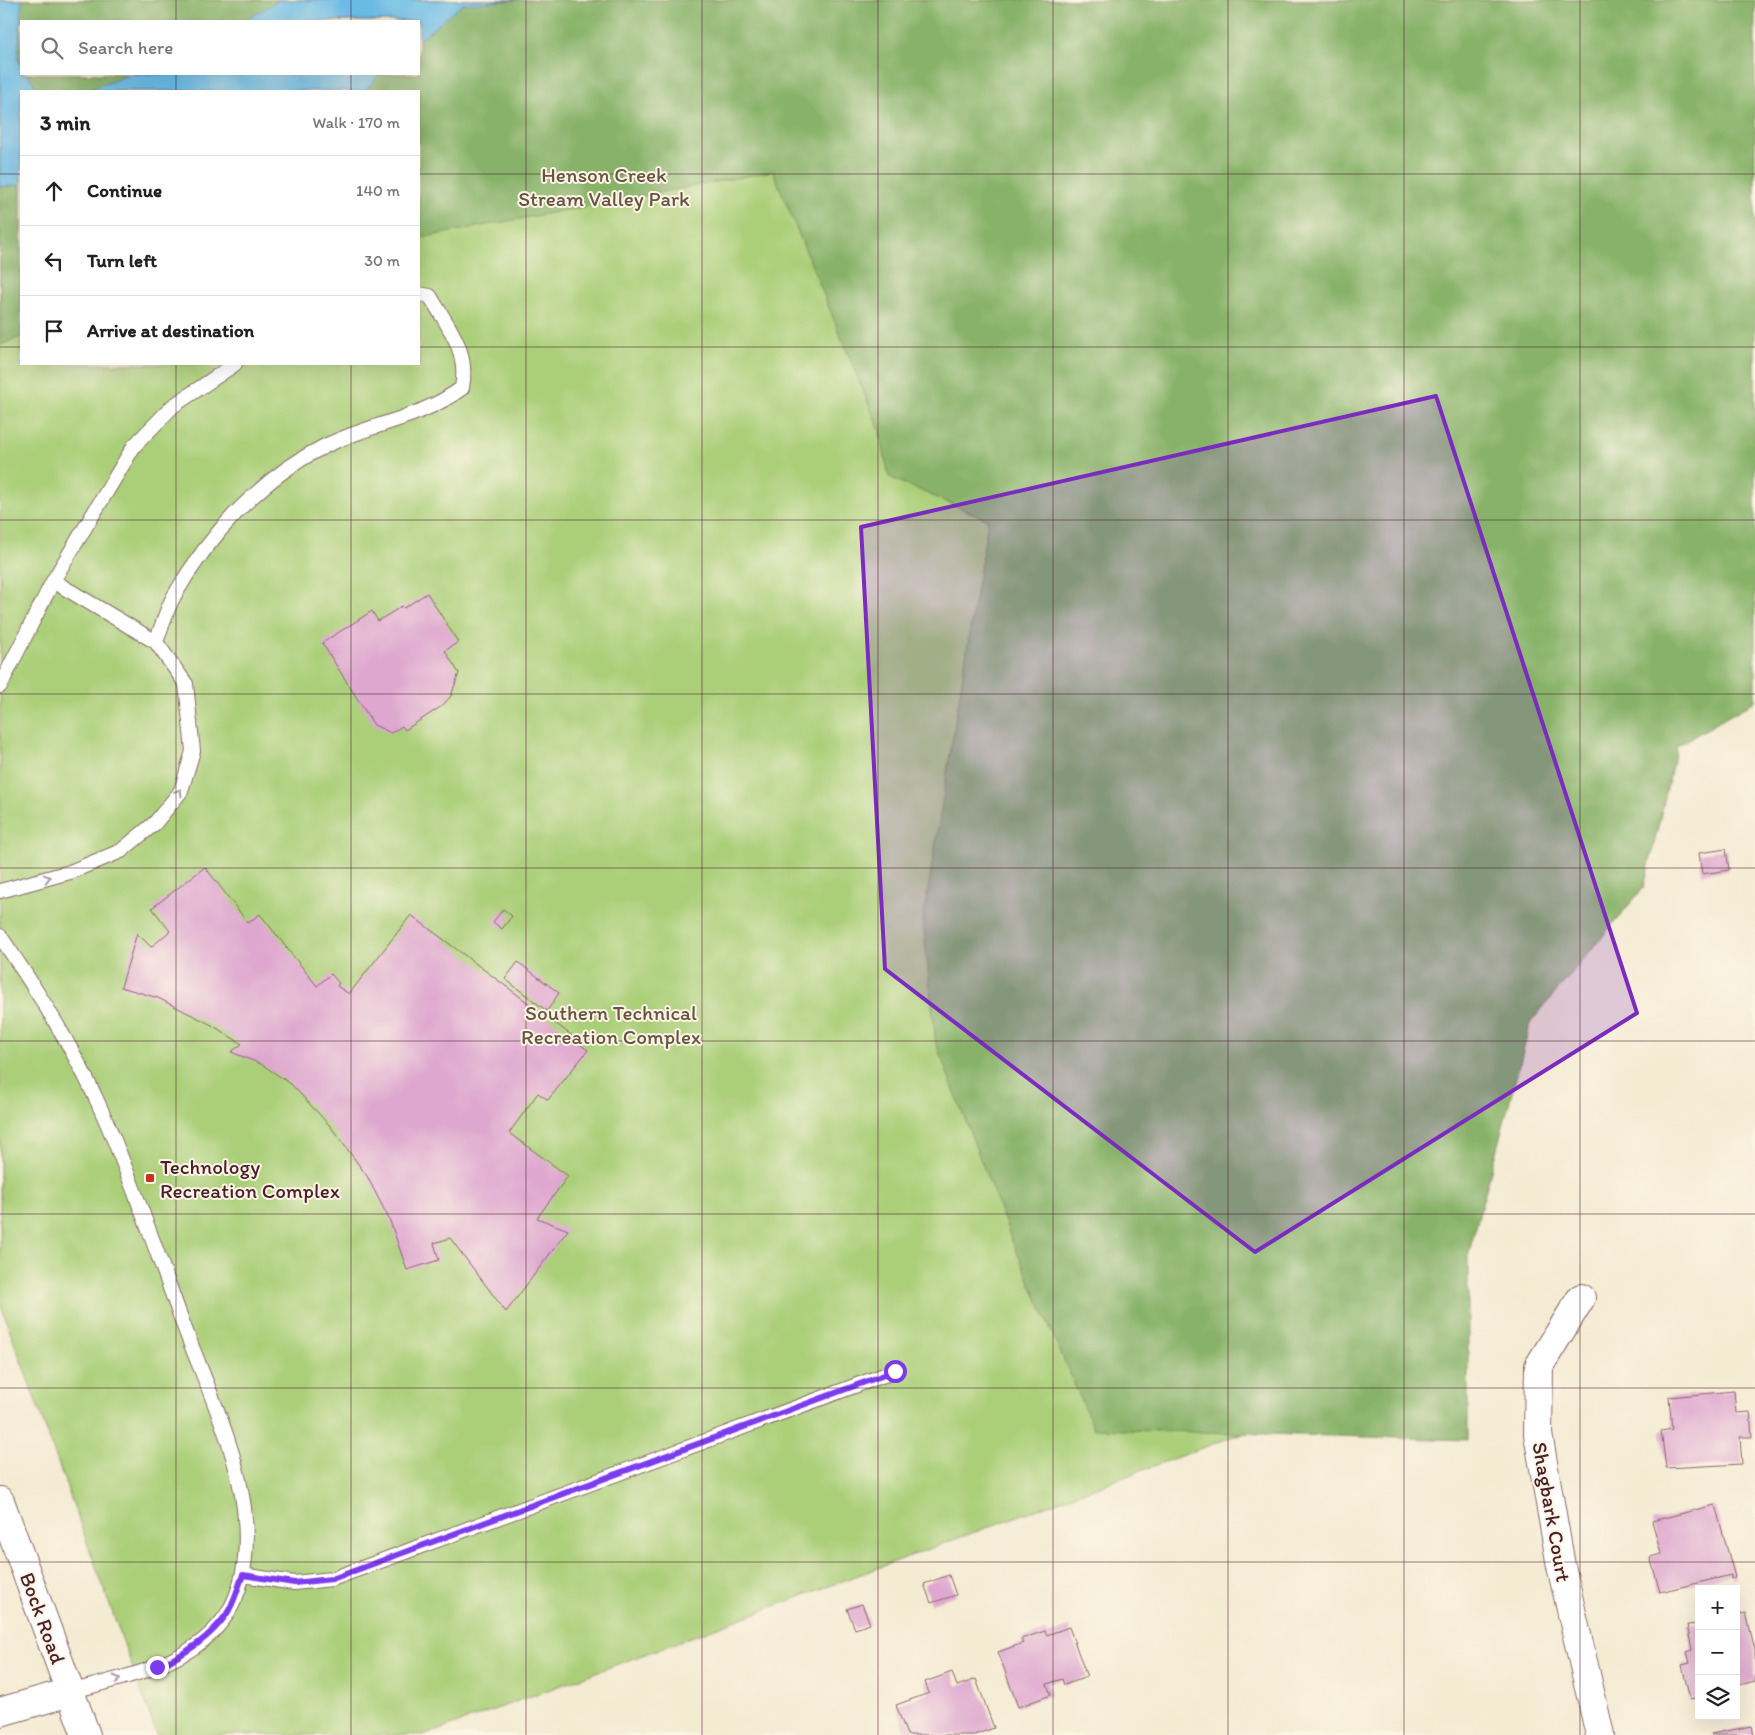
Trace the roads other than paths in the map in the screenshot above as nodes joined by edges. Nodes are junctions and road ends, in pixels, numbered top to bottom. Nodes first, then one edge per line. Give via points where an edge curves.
1 (420, 294) edge
2 (234, 365) edge
3 (53, 582) junction
4 (156, 642) junction
5 (0, 686) edge
6 (0, 891) edge
7 (0, 936) edge
8 (1581, 1298) dead end
9 (895, 1371) dead end
10 (0, 1501) edge
11 (243, 1575) junction
12 (70, 1692) junction
13 (0, 1712) edge
14 (86, 1735) edge
15 (1600, 1735) edge

1 - 4 lane via 430,296 462,350 465,373 462,388 442,402 323,447 266,483 212,540 174,597
2 - 3 lane via 173,406 134,446
3 - 4 lane
3 - 5 lane
6 -> 4 lane via 70,872 121,851 155,822 182,791 193,750 186,684
7 - 11 lane via 36,988 107,1123 230,1448 244,1506 246,1546
8 - 15 street, Shagbark Court via 1539,1366 1538,1434 1561,1566
9 - 11 lane via 332,1579 294,1583
10 - 12 street, Bock Road
12 -> 11 lane via 157,1667 203,1641 227,1614
12 - 13 street
12 - 14 street, Bock Road

